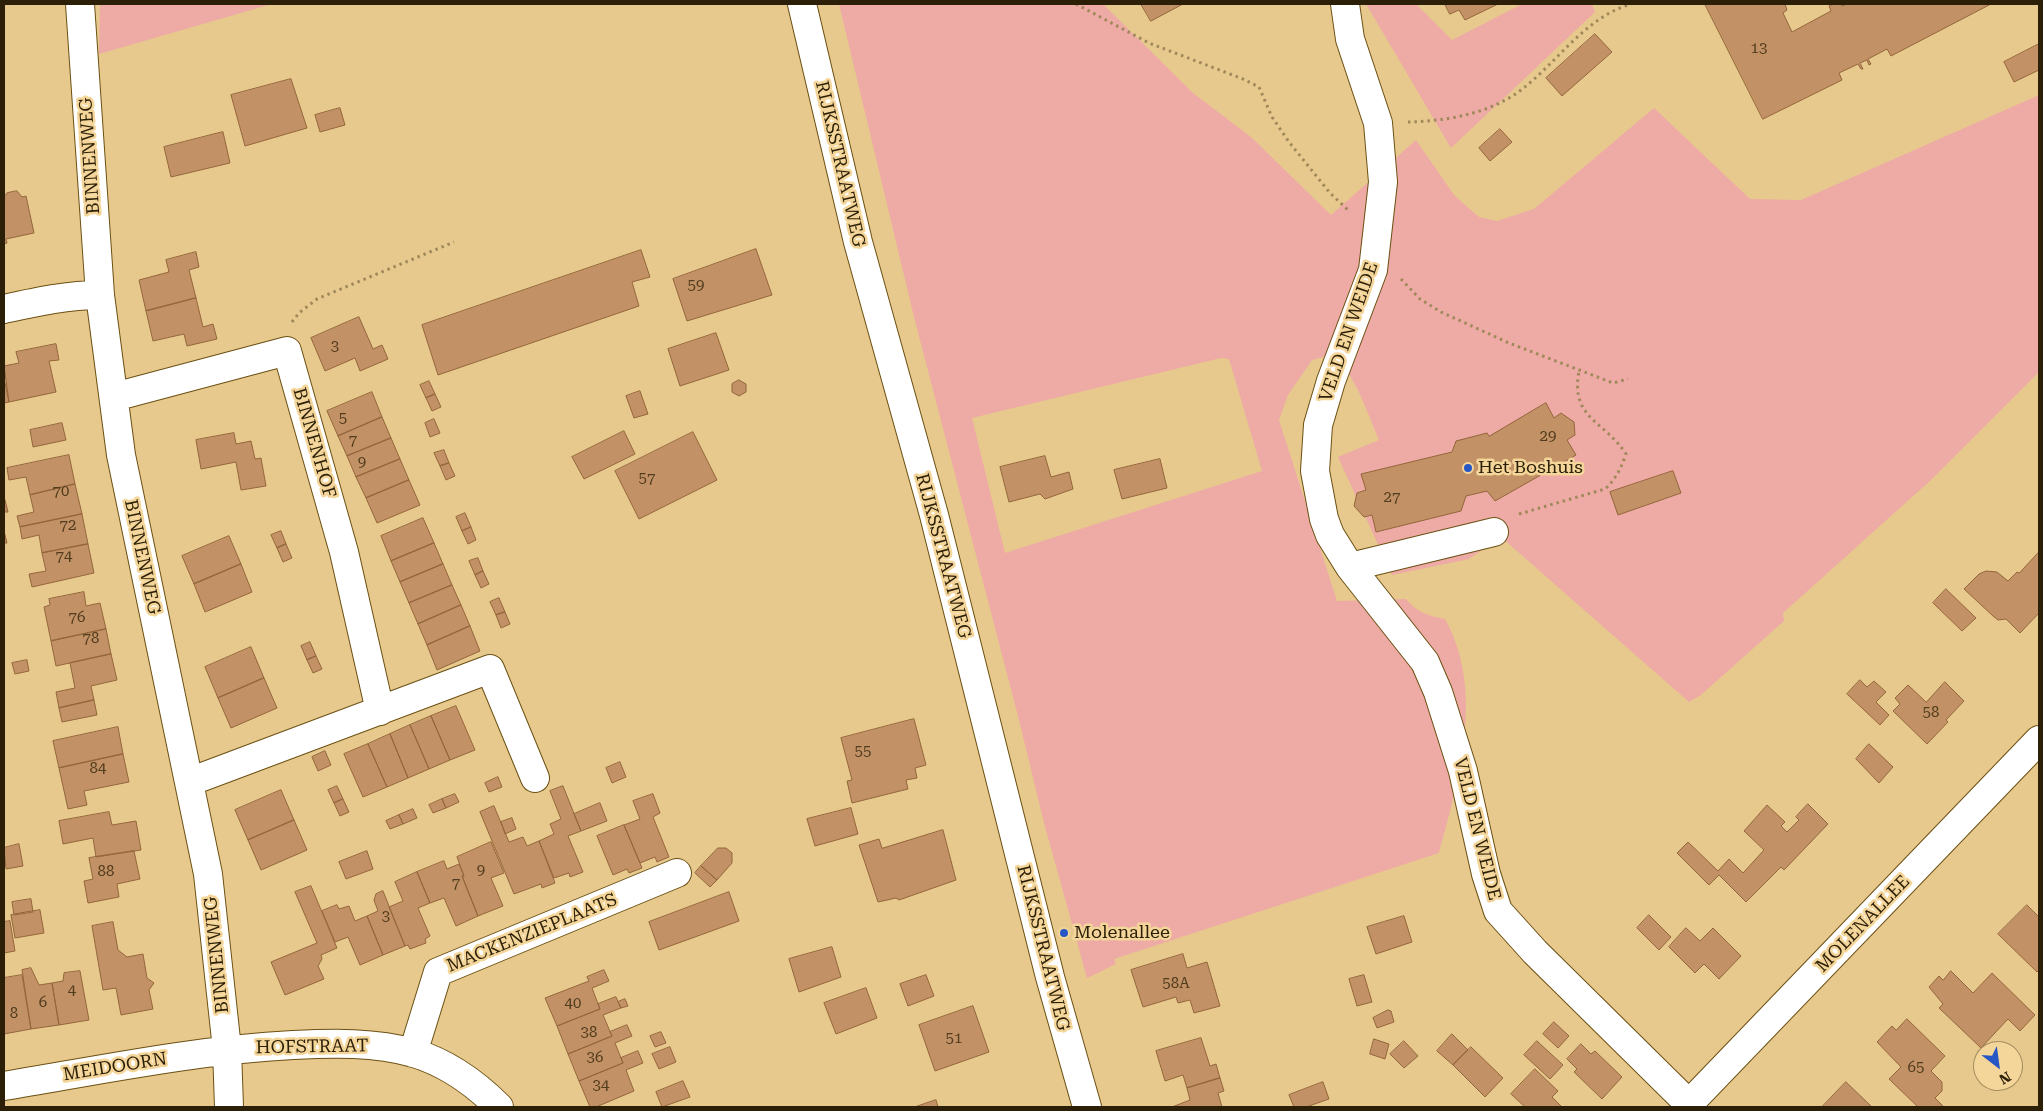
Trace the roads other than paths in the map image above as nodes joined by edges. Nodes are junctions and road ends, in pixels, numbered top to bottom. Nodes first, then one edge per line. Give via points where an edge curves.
1 (80, 4) edge
2 (802, 4) edge
3 (1345, 4) edge
4 (100, 295) junction
5 (4, 309) edge
6 (114, 397) junction
7 (1494, 532) road end
8 (1350, 567) junction
9 (380, 710) junction
10 (2039, 740) edge
11 (535, 778) dead end
12 (189, 782) junction
13 (677, 873) dead end
14 (227, 1049) junction
15 (413, 1053) junction
16 (4, 1086) edge
17 (1688, 1106) edge
18 (229, 1107) edge
19 (499, 1107) edge
20 (1087, 1107) edge

1 - 4 street, BINNENWEG
2 - 20 street, RIJKSSTRAATWEG via 858,242 934,516 1048,967
3 - 8 street, VELD EN WEIDE via 1350,39 1378,122 1383,182 1373,270 1331,381 1315,447 1314,471 1324,519
4 - 5 street via 62,297
4 - 6 street, BINNENWEG
6 - 9 street, BINNENHOF via 287,351 342,543
6 - 12 street, BINNENWEG via 121,454
7 - 8 street
8 - 17 street, VELD EN WEIDE via 1426,662 1463,771 1486,874 1498,911
9 - 11 street via 490,669
9 - 12 street
10 - 17 street, MOLENALLEE
12 - 14 street, BINNENWEG via 208,874
13 - 15 street, MACKENZIEPLAATS via 438,972
14 - 15 street, HOFSTRAAT via 336,1043 374,1045
14 - 16 street, MEIDOORN
14 - 18 street, BINNENWEG
15 - 19 street, HOFSTRAAT via 459,1074

